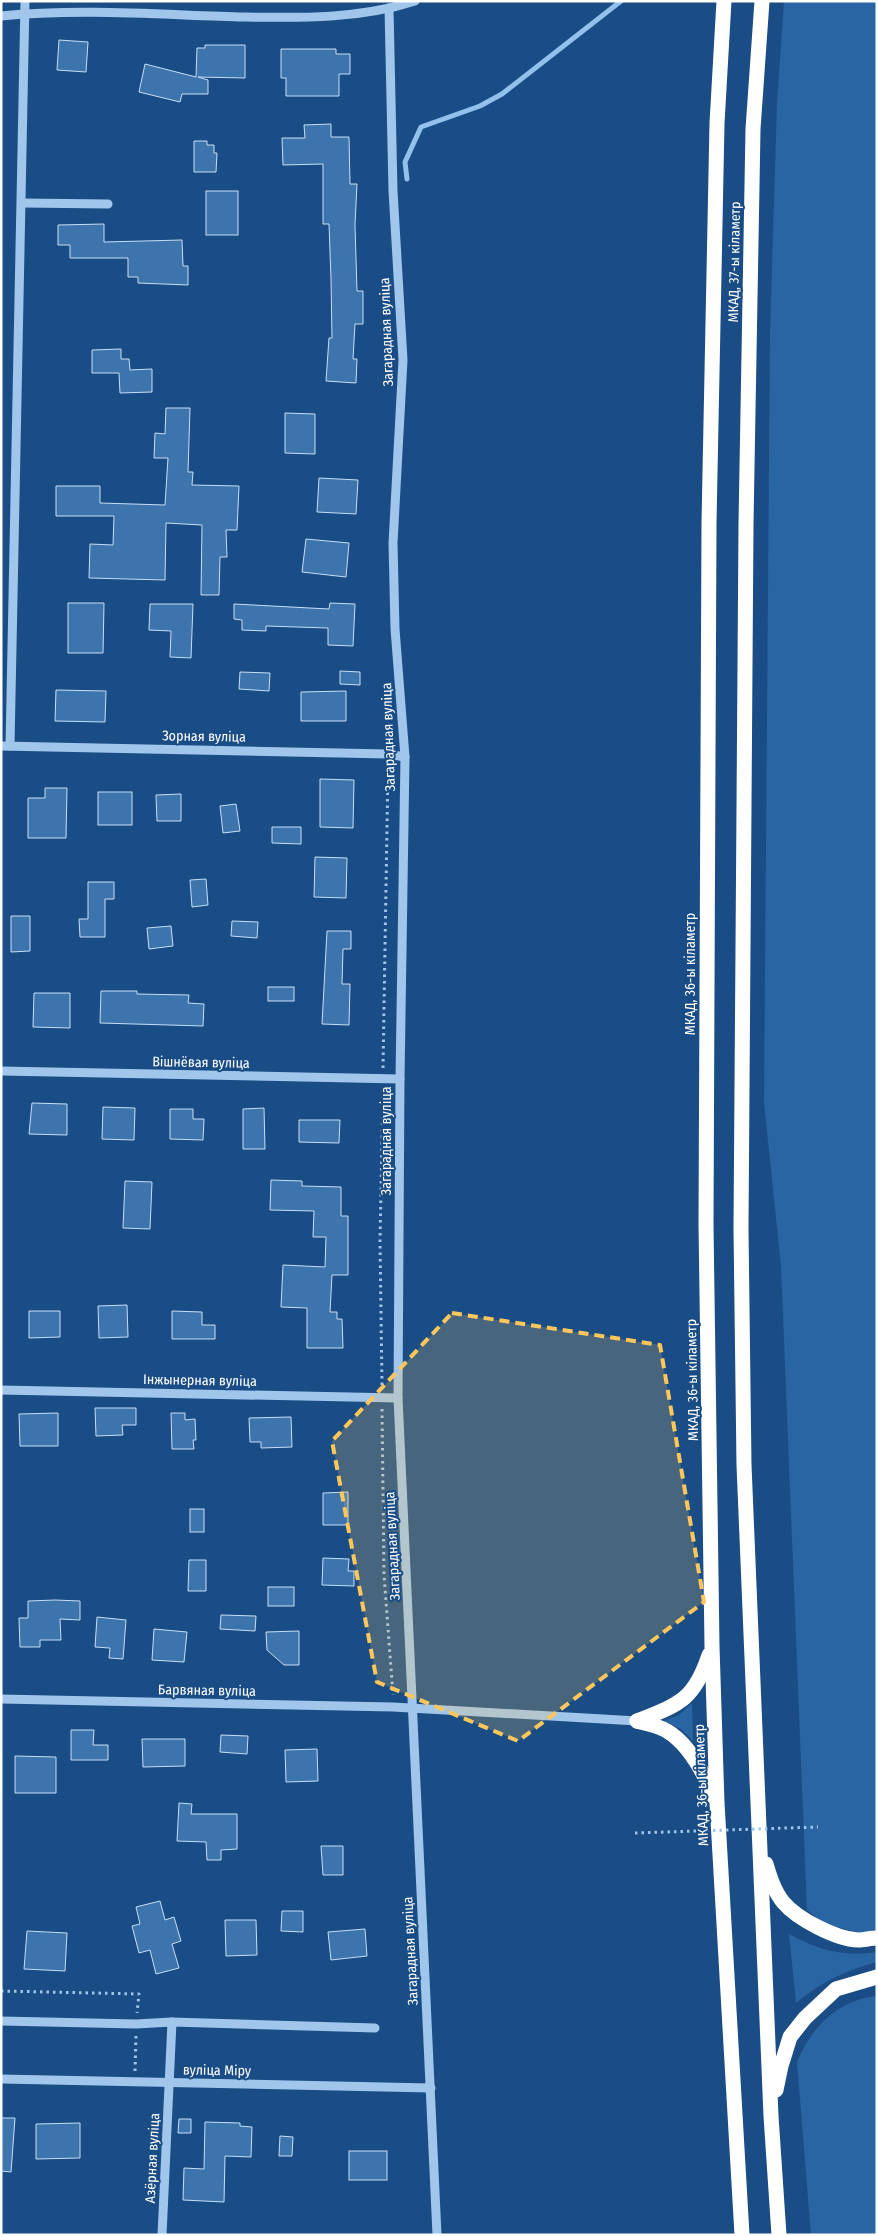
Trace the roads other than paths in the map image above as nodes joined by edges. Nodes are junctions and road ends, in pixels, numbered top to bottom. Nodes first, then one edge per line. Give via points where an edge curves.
1 (25, 1) edge
2 (415, 1) edge
3 (724, 1) edge
4 (762, 1) edge
5 (389, 8) junction
6 (25, 14) junction
7 (1, 16) edge
8 (22, 203) junction
9 (108, 204) dead end
10 (709, 523) joint
11 (5, 746) edge
12 (405, 757) junction
13 (1, 1072) edge
14 (400, 1079) junction
15 (1, 1390) edge
16 (398, 1398) junction
17 (712, 1646) junction
18 (1, 1699) edge
19 (412, 1708) junction
20 (637, 1721) junction
21 (717, 1803) junction
22 (759, 1843) junction
23 (877, 1938) edge
24 (877, 1977) edge
25 (1, 2021) edge
26 (172, 2022) junction
27 (375, 2028) dead end
28 (1, 2079) edge
29 (170, 2083) junction
30 (431, 2088) junction
31 (771, 2116) junction
32 (162, 2235) edge
33 (437, 2235) edge
34 (742, 2235) edge
35 (779, 2235) edge

1 - 6 street
2 - 5 street
3 - 10 highway, МКАД, 37-ы кіламетр via 717,123
4 - 22 highway, МКАД, 37-ы кіламетр via 753,129 746,524 741,1229 744,1465
5 - 6 street via 344,16 299,18
5 - 12 street, Загарадная вуліца via 403,360 393,543 395,629
6 - 7 street
6 - 8 street
8 - 9 street
8 - 11 street
10 - 17 highway, МКАД, 36-ы кіламетр via 706,1224
11 - 12 street, Зорная вуліца via 388,754
12 - 14 street, Загарадная вуліца
13 - 14 street, Вішнёвая вуліца
14 - 16 street, Загарадная вуліца
15 - 16 street, Інжынерная вуліца
16 - 19 street, Загарадная вуліца
17 - 20 highway via 697,1686 682,1701
17 - 21 highway, МКАД, 36-ы кіламетр
18 - 19 street, Барвяная вуліца
19 - 20 street, Барвяная вуліца
19 - 30 street, Загарадная вуліца
20 - 21 highway via 666,1730 682,1742
21 - 34 highway, МКАД, 36-ы кіламетр
22 - 23 highway via 776,1890 784,1903 804,1920 828,1932 856,1940
22 - 31 highway
24 - 31 highway via 836,1989 790,2037
25 - 26 street
26 - 27 street
26 - 29 street, Азёрная вуліца
28 - 29 street, вуліца Міру
29 - 30 street, вуліца Міру
29 - 32 street, Азёрная вуліца
30 - 33 street, Загарадная вуліца
31 - 35 highway

